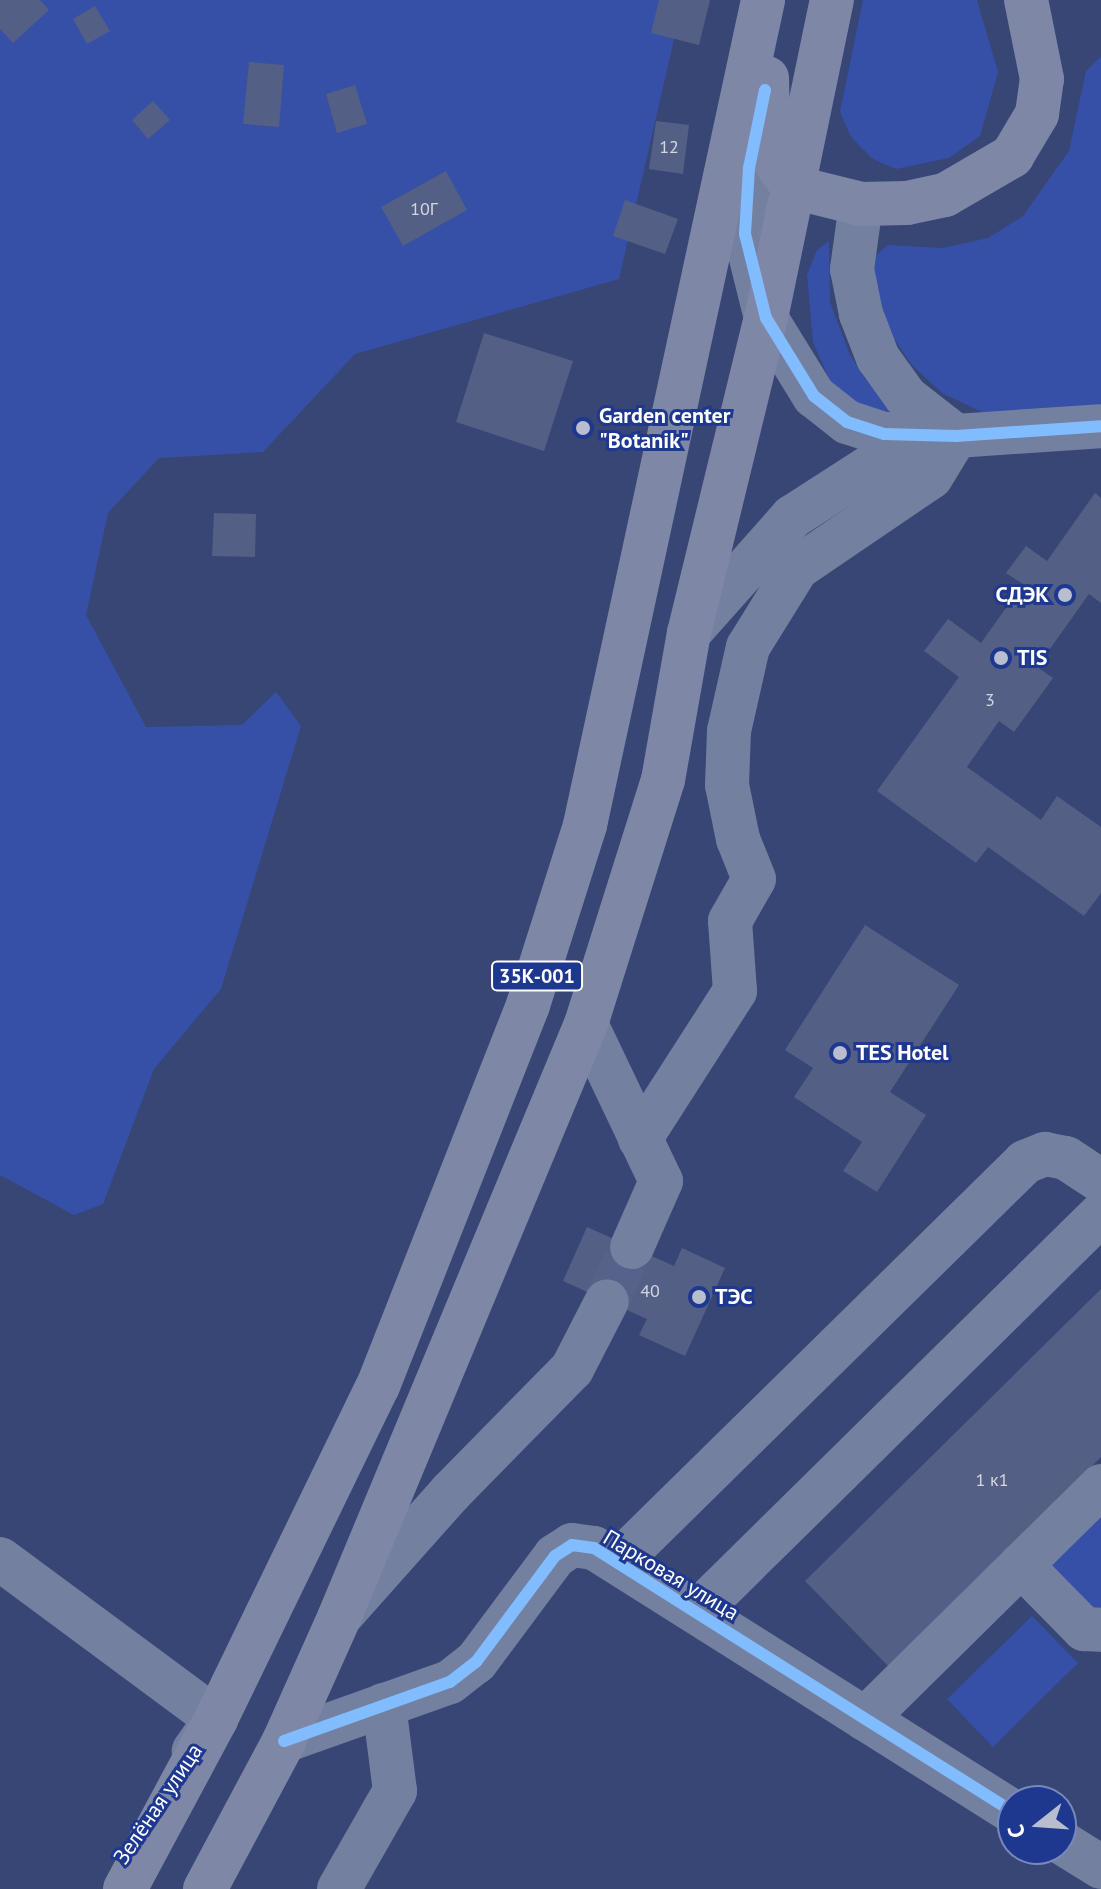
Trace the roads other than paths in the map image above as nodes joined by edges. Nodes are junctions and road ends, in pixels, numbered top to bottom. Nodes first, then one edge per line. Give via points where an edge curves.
1 (763, 0) edge
2 (777, 0) edge
3 (832, 0) edge
4 (1026, 0) edge
5 (765, 90) junction
6 (793, 187) junction
7 (861, 204) junction
8 (766, 318) junction
9 (1101, 426) edge
10 (956, 436) junction
11 (689, 633) junction
12 (586, 1024) junction
13 (640, 1139) junction
14 (1101, 1181) edge
15 (1101, 1214) edge
16 (632, 1247) tunnel mouth
17 (607, 1301) tunnel mouth
18 (1101, 1486) edge
19 (0, 1559) edge
20 (618, 1562) junction
21 (1021, 1565) junction
22 (697, 1612) junction
23 (339, 1618) junction
24 (1101, 1630) edge
25 (384, 1705) junction
26 (216, 1719) junction
27 (865, 1719) junction
28 (284, 1741) junction
29 (997, 1802) edge
30 (1077, 1852) edge
31 (1101, 1867) edge
32 (102, 1889) edge
33 (125, 1889) edge
34 (205, 1889) edge
35 (339, 1889) edge

1 - 26 main road, 35К-001 via 585,825 537,975 378,1386
2 - 5 main road
3 - 6 main road, 35К-001
4 - 7 main road via 1042,79 1037,114 1012,156 945,195
5 - 6 main road via 769,153
5 - 8 street via 744,203 745,234
6 - 7 main road
6 - 8 main road, 35К-001
7 - 10 street via 852,269 878,358 906,397
8 - 10 street via 814,396 847,422 884,434
8 - 11 main road, 35К-001
9 - 10 street
10 - 11 street via 879,461 792,517
10 - 13 street via 931,477 797,568 748,647 729,731 727,785 738,839 754,879 730,921 735,991
11 - 12 main road, 35К-001 via 663,780
12 - 13 street
12 - 23 main road, 35К-001
13 - 16 street via 661,1181
14 - 20 street via 1066,1158 1045,1154 1025,1162
15 - 22 street
17 - 23 street via 572,1369 450,1493
18 - 21 street
19 - 26 street
20 - 22 street, Парковая улица
20 - 25 street, Парковая улица via 594,1548 572,1545 555,1556 476,1662 450,1682
21 - 24 street via 1084,1629
21 - 27 street
22 - 27 street, Парковая улица
23 - 28 main road, 35К-001
25 - 28 street, Парковая улица
25 - 35 street via 395,1791
26 - 32 street, Зелёная улица
26 - 33 main road, 35К-001
27 - 29 street, Парковая улица
28 - 34 main road, 35К-001
30 - 31 street

